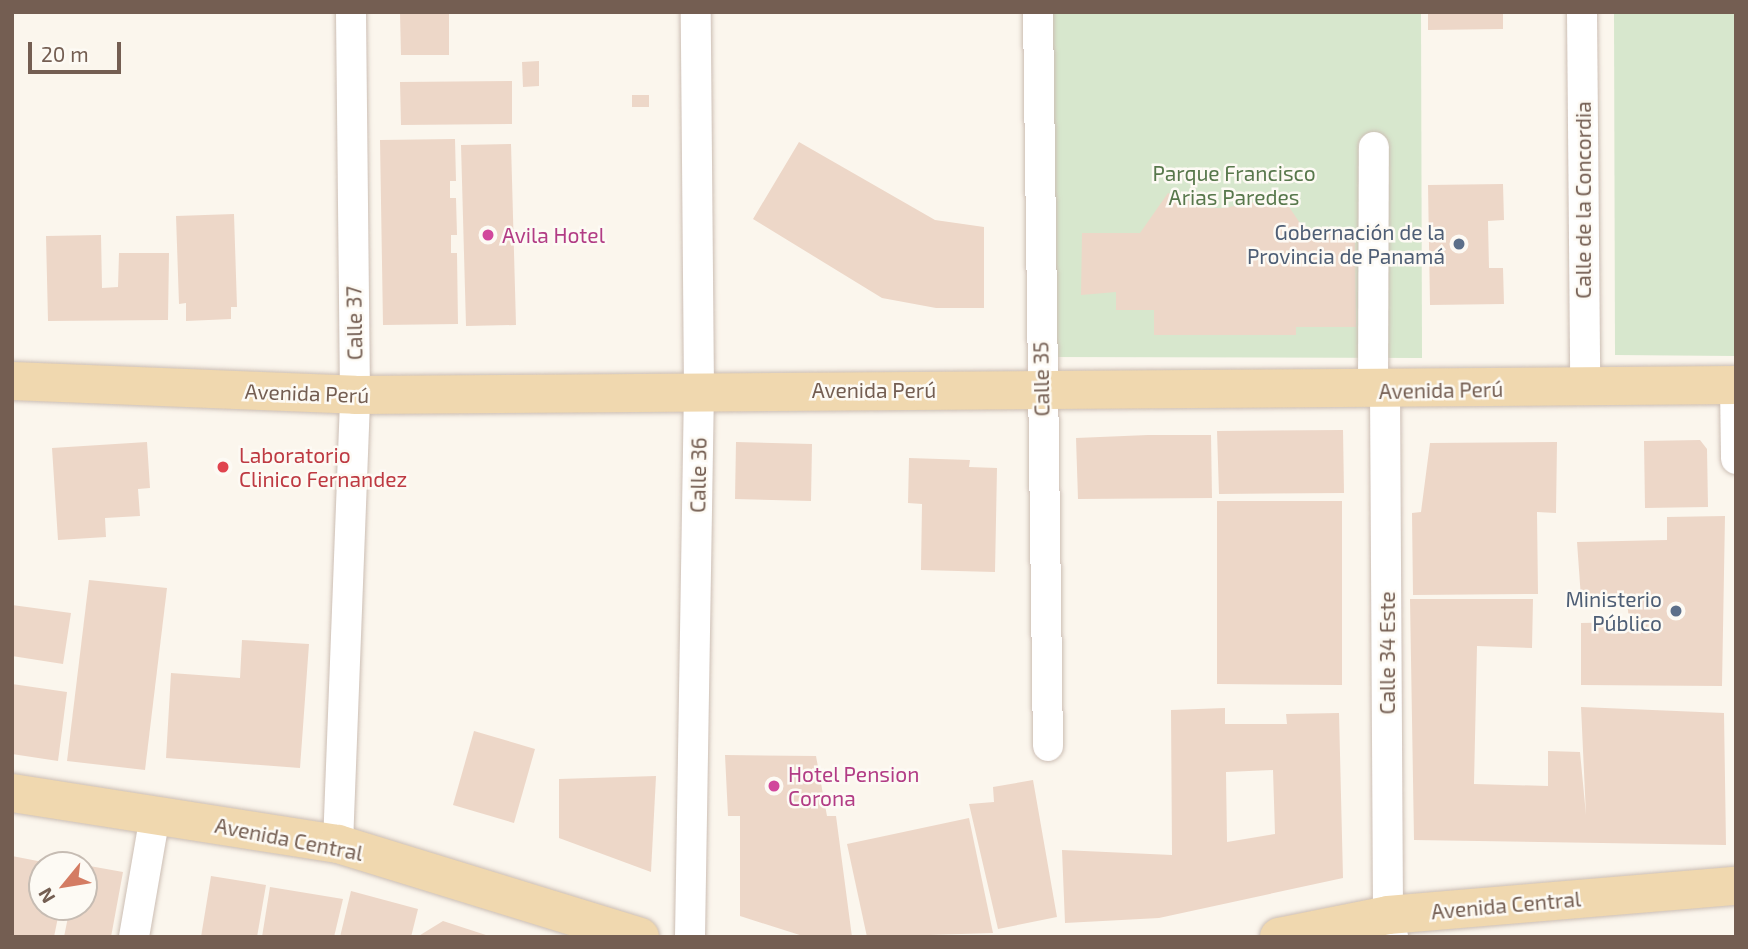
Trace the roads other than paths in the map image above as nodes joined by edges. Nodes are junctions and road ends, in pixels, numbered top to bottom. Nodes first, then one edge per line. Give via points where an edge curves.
1 (351, 12) edge
2 (696, 12) edge
3 (1038, 12) edge
4 (1582, 12) edge
5 (1374, 147) dead end
6 (12, 381) edge
7 (1735, 385) edge
8 (1585, 387) junction
9 (699, 390) junction
10 (1041, 390) junction
11 (1379, 391) junction
12 (355, 396) junction
13 (1736, 459) edge
14 (1048, 746) dead end
15 (12, 793) edge
16 (155, 815) junction
17 (338, 844) junction
18 (1736, 886) edge
19 (1391, 926) edge
20 (134, 937) edge
21 (640, 937) edge
22 (691, 937) edge
23 (1279, 937) edge

1 - 12 street, Calle 37
2 - 9 street, Calle 36
3 - 10 street, Calle 35
4 - 8 street, Calle de la Concordia
5 - 11 street, Calle 34 Este
6 - 12 main road, Avenida Perú
7 - 8 main road, Avenida Perú
7 - 13 street
8 - 11 main road, Avenida Perú
9 - 10 main road, Avenida Perú
9 - 12 main road, Avenida Perú
9 - 22 street, Calle 36
10 - 11 main road, Avenida Perú
10 - 14 street, Calle 35
11 - 19 street, Calle 34 Este
12 - 17 street, Calle 37
15 - 16 main road, Avenida Central
16 - 17 main road, Avenida Central
16 - 20 street
17 - 21 main road, Avenida Central
18 - 19 main road, Avenida Central
19 - 23 main road, Avenida Central

